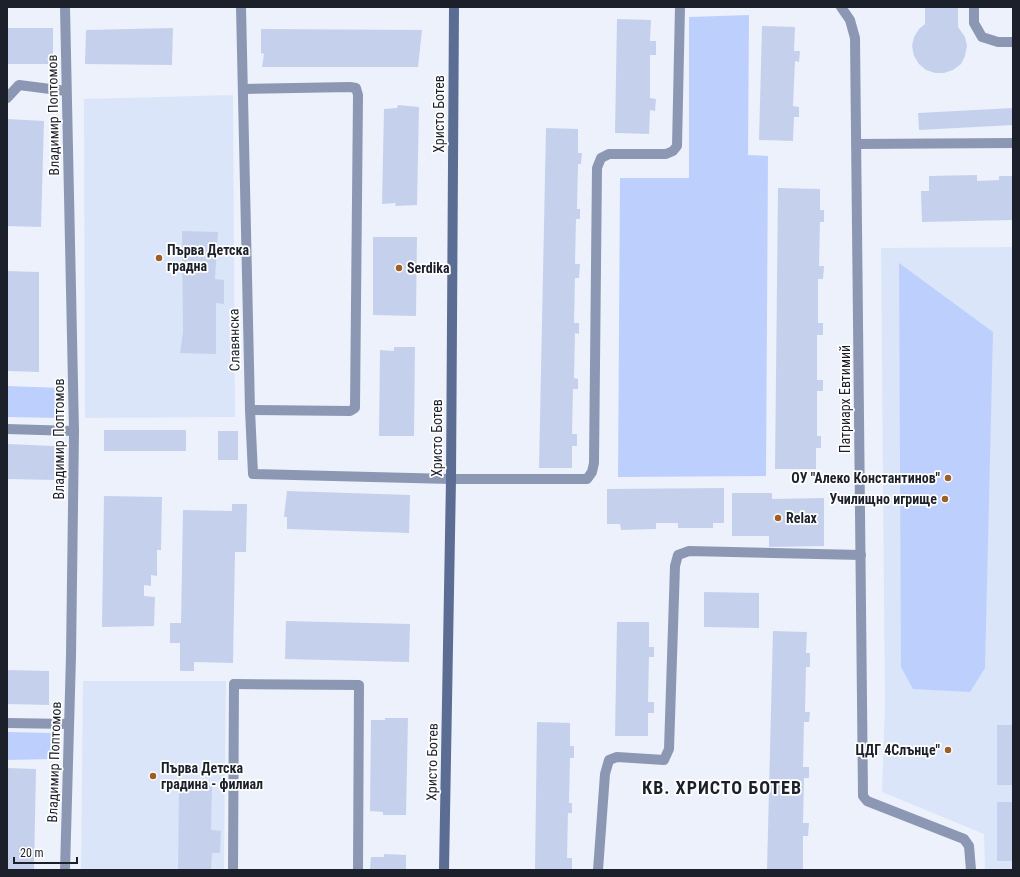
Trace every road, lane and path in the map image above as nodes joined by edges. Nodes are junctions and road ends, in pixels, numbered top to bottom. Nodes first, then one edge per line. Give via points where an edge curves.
1 (66, 7) edge
2 (241, 7) edge
3 (454, 7) edge
4 (680, 7) edge
5 (841, 7) edge
6 (974, 7) edge
7 (1013, 42) edge
8 (243, 89) junction
9 (66, 91) junction
10 (7, 98) edge
11 (1013, 143) edge
12 (857, 144) junction
13 (250, 410) junction
14 (7, 429) edge
15 (74, 431) junction
16 (451, 479) junction
17 (861, 555) junction
18 (7, 723) edge
19 (69, 724) junction
20 (65, 870) edge
21 (233, 870) edge
22 (358, 870) edge
23 (444, 870) edge
24 (598, 870) edge
25 (971, 870) edge

1 - 9 street, Владимир Поптомов
2 - 8 street, Славянска
3 - 16 street, Христо Ботев
4 - 16 street via 677,146 666,154 610,154 601,158 597,168 592,472 586,479
5 - 12 street, Патриарх Евтимий via 850,20 855,38
6 - 7 street via 974,23 982,37 998,42
8 - 13 street, Славянска
8 - 13 street via 350,87 356,88 358,95 355,408 350,411
9 - 10 street via 19,85
9 - 15 street, Владимир Поптомов
11 - 12 street
12 - 17 street, Патриарх Евтимий
13 - 16 street, Славянска via 253,474
14 - 15 street
15 - 19 street, Владимир Поптомов
16 - 23 street, Христо Ботев
17 - 24 street via 689,551 678,555 675,566 669,749 664,760 617,757 609,760 605,774
17 - 25 street, Патриарх Евтимий via 863,796 867,800 964,839 969,846
18 - 19 street
19 - 20 street, Владимир Поптомов
21 - 22 street via 234,684 359,685

